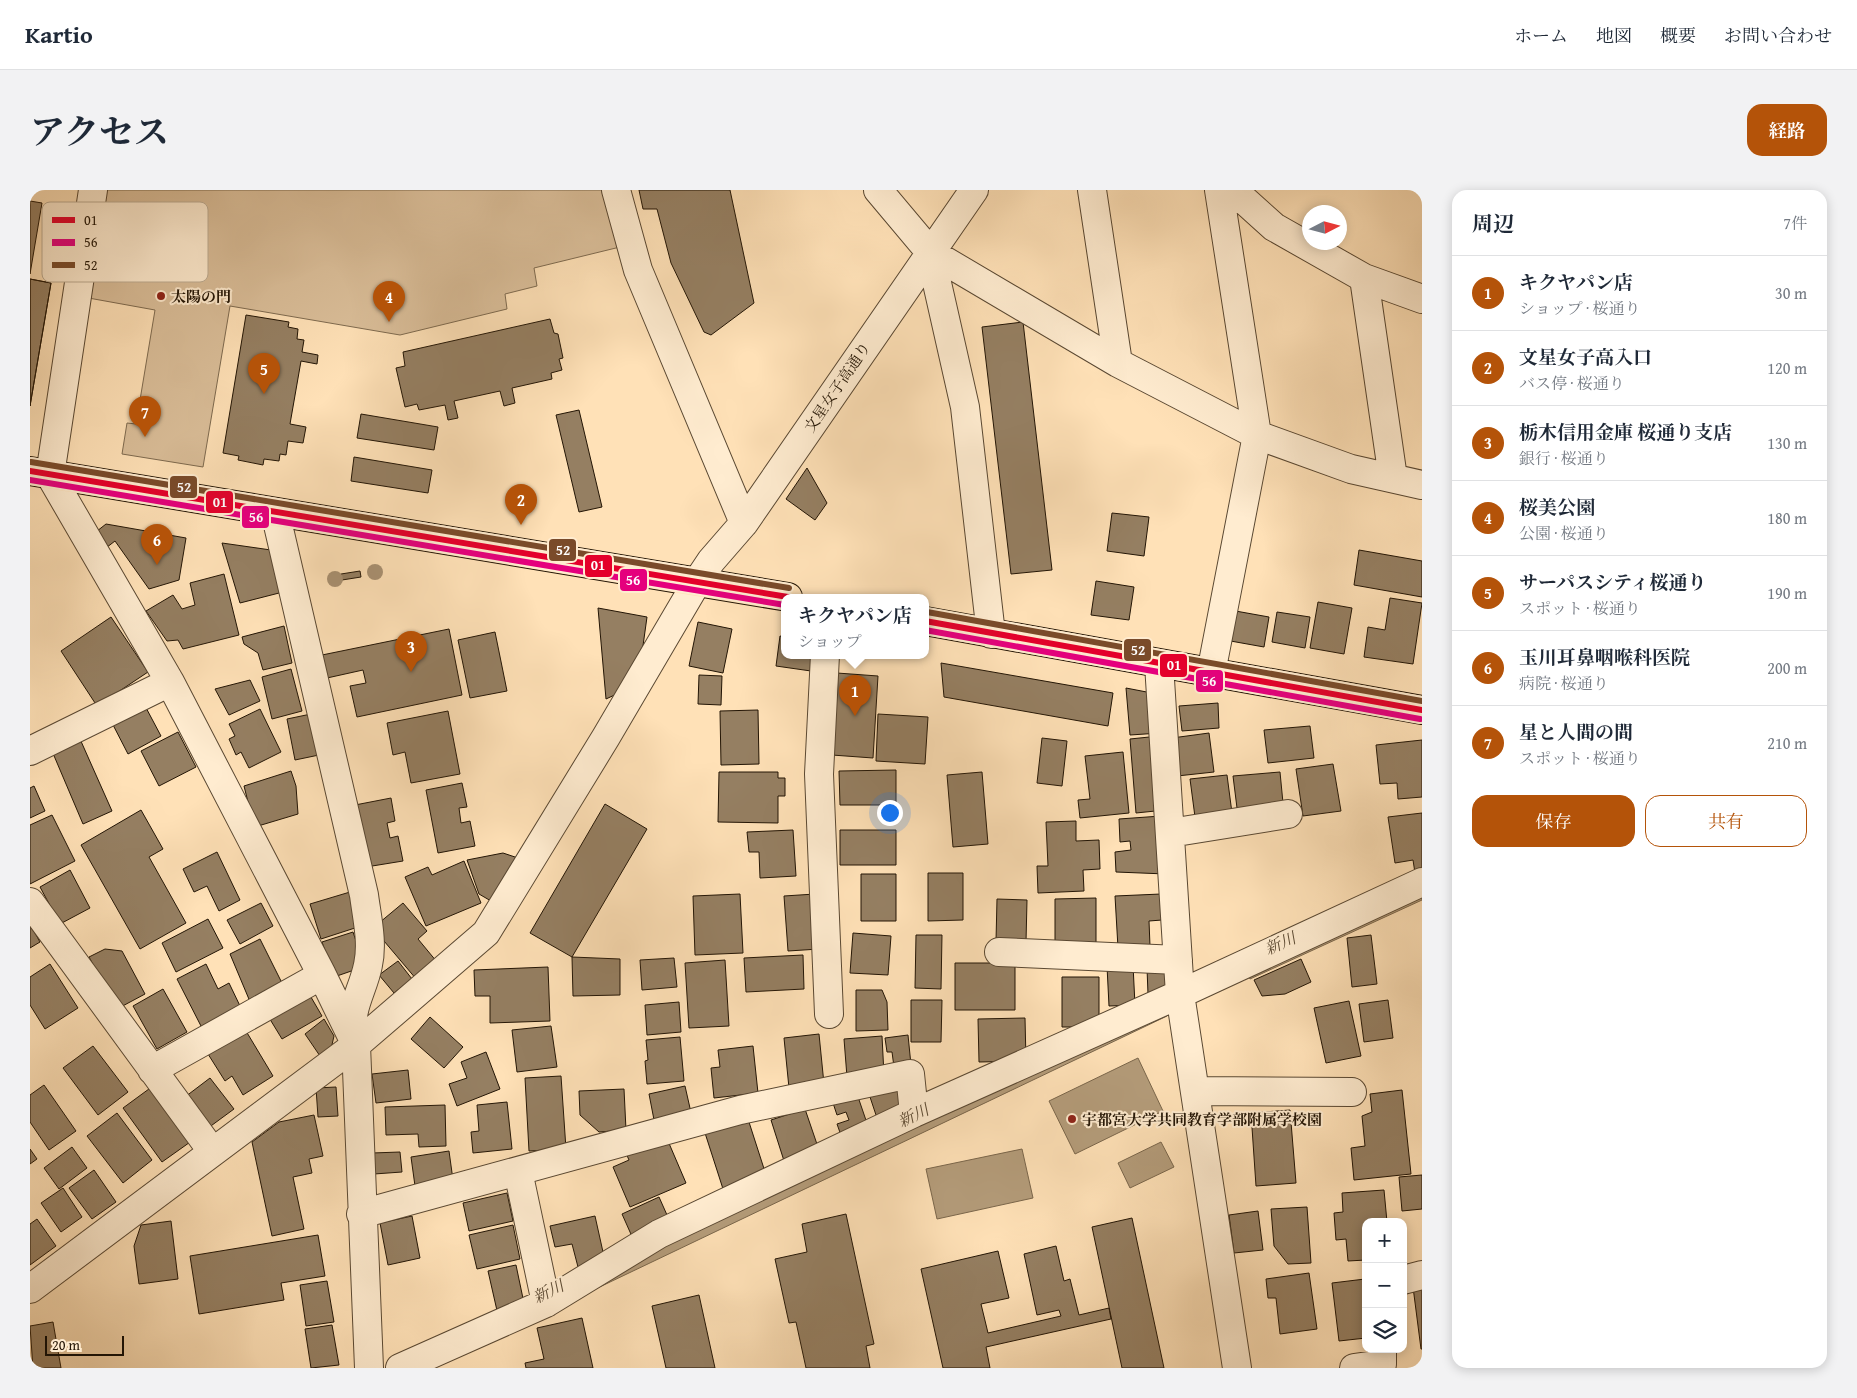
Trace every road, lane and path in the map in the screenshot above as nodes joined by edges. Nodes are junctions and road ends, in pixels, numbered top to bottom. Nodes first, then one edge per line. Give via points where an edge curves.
1 (616, 190) edge
2 (878, 190) edge
3 (974, 190) edge
4 (1092, 190) edge
5 (1219, 190) edge
6 (1233, 190) edge
7 (930, 252) junction
8 (1364, 278) junction
9 (75, 282) edge
10 (1422, 299) edge
11 (1118, 363) junction
12 (1257, 435) junction
13 (40, 473) edge
14 (1393, 478) junction
15 (1422, 484) edge
16 (276, 512) junction
17 (744, 523) junction
18 (697, 582) junction
19 (781, 596) edge
20 (929, 623) edge
21 (991, 634) junction
22 (825, 659) edge
23 (1159, 664) junction
24 (1211, 673) junction
25 (170, 682) junction
26 (1422, 710) edge
27 (30, 751) edge
28 (1288, 814) dead end
29 (1170, 832) junction
30 (1422, 882) edge
31 (30, 902) edge
32 (999, 952) dead end
33 (1178, 960) junction
34 (322, 975) junction
35 (1180, 994) junction
36 (829, 1014) dead end
37 (356, 1045) junction
38 (152, 1070) junction
39 (1195, 1091) junction
40 (1352, 1092) dead end
41 (914, 1113) junction
42 (212, 1151) junction
43 (518, 1171) junction
44 (361, 1214) junction
45 (1422, 1275) edge
46 (1407, 1279) edge
47 (30, 1289) edge
48 (546, 1303) junction
49 (1382, 1353) edge
50 (369, 1368) edge
51 (400, 1368) edge
52 (1237, 1368) edge
53 (1354, 1368) edge

1 - 17 street via 638,270
2 - 7 street
3 - 7 street, 文星女子高通り
4 - 11 street
5 - 12 street
6 - 8 street via 1274,227
7 - 11 street
7 - 17 street, 文星女子高通り
7 - 21 street via 965,407
8 - 10 street
8 - 14 street
9 - 13 street
11 - 12 street
12 - 14 street via 1351,469
12 - 24 street
13 - 16 highway
13 - 25 street
14 - 15 street
16 - 18 highway
16 - 37 street via 370,933 369,965 353,1008 351,1025
17 - 18 street, 文星女子高通り
18 - 19 highway
18 - 37 street, 文星女子高通り via 486,933
20 - 21 highway
21 - 23 highway
22 - 36 street via 819,774
23 - 24 highway
23 - 29 street
24 - 26 highway
25 - 27 street
25 - 34 street
28 - 29 street
29 - 33 street
30 - 35 street
31 - 38 street
32 - 33 street
33 - 35 street
34 - 37 street
34 - 38 street
35 - 39 street
35 - 41 street
37 - 42 street, 文星女子高通り
37 - 44 street
38 - 42 street
39 - 40 street
39 - 52 street
41 - 43 street via 910,1074 740,1110
41 - 48 street via 659,1234
42 - 47 street, 文星女子高通り
43 - 44 street
43 - 48 street
44 - 50 street
45 - 46 street
48 - 51 street
49 - 53 street via 1382,1364

